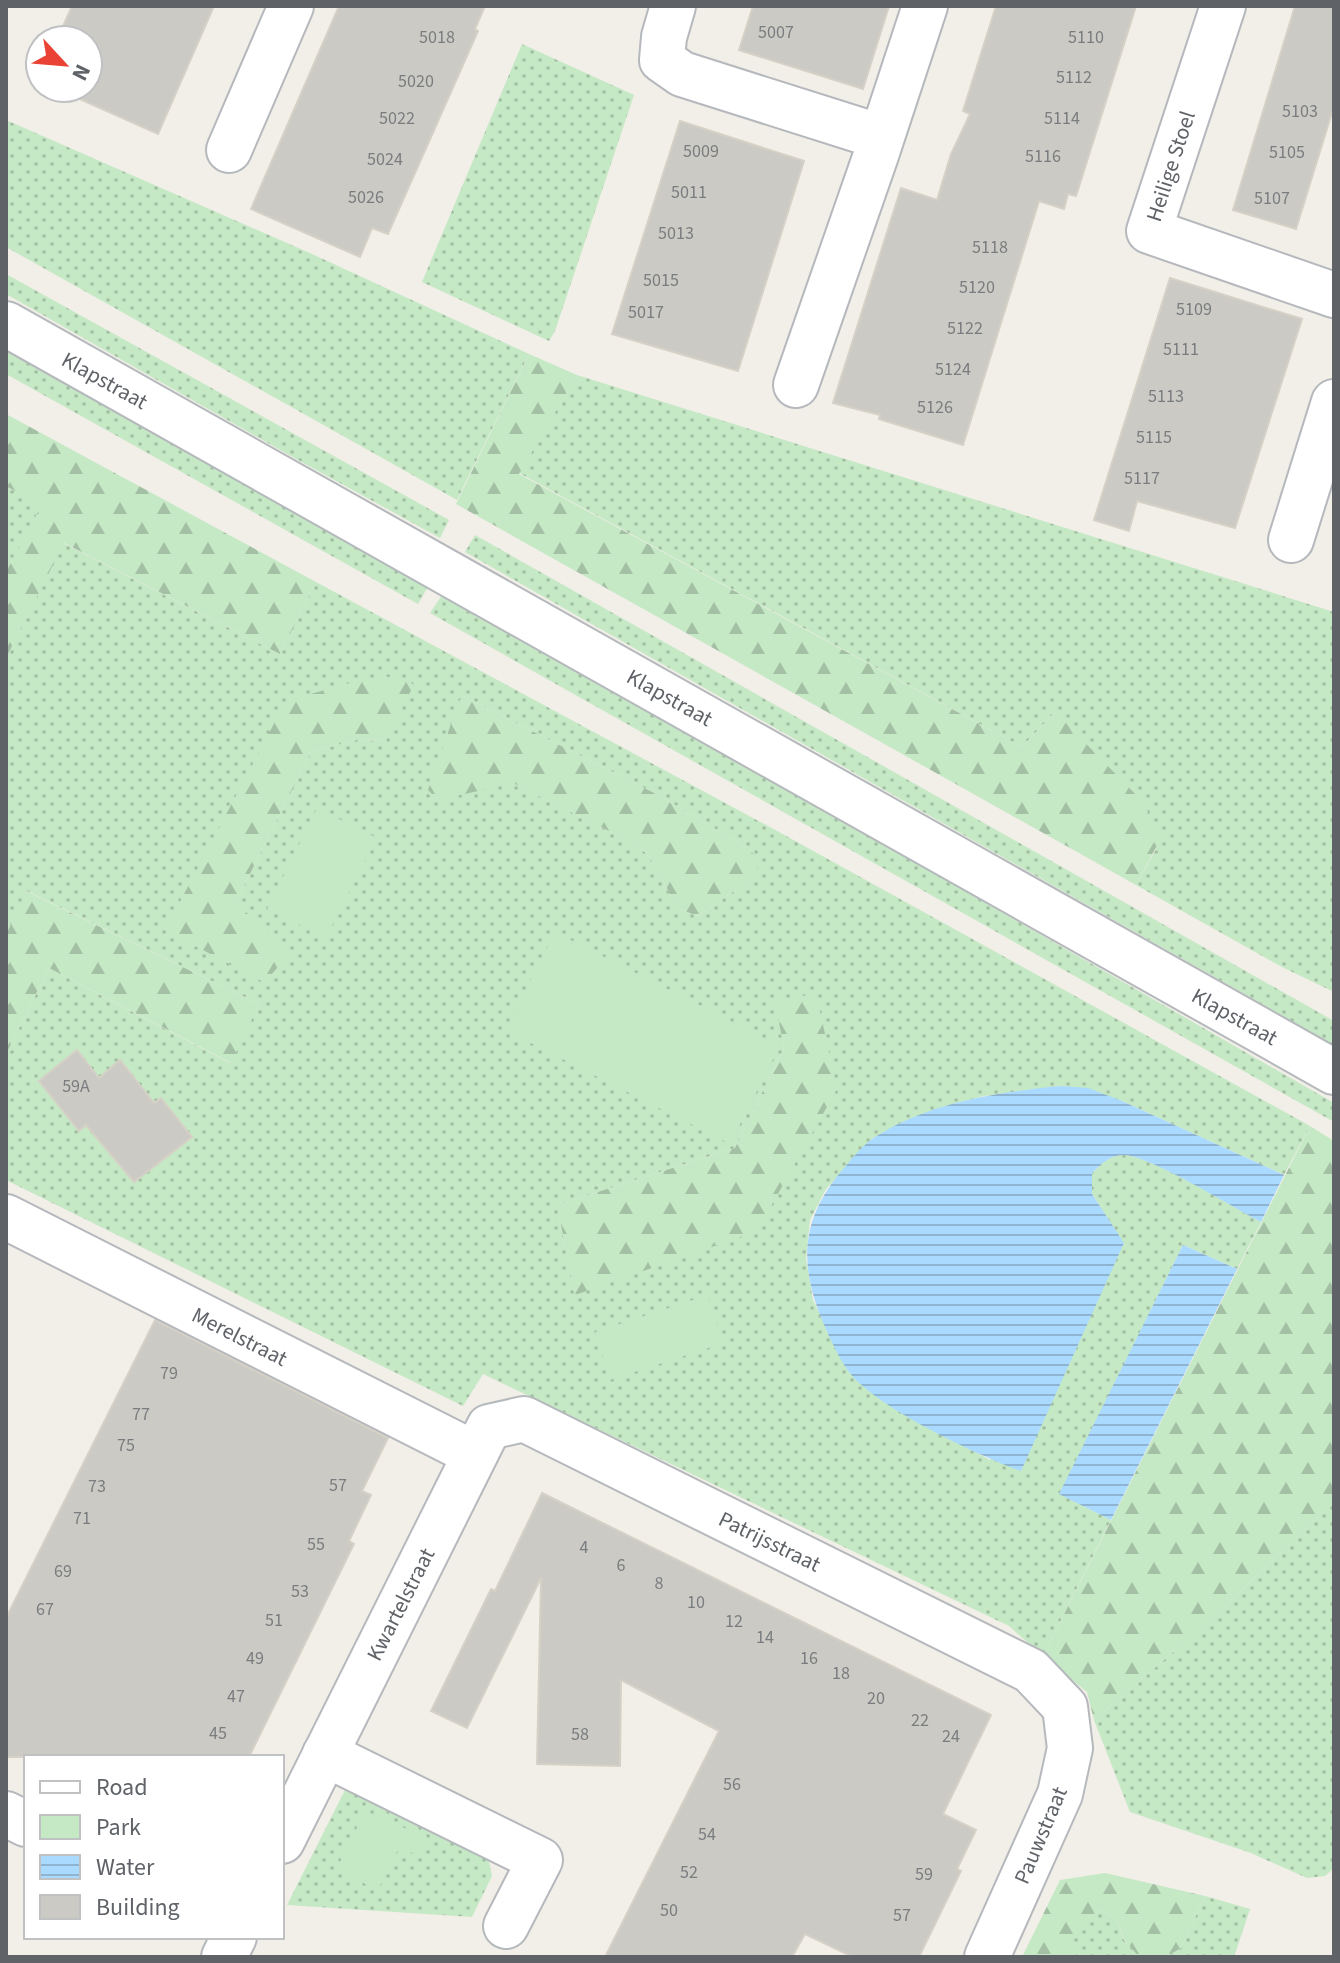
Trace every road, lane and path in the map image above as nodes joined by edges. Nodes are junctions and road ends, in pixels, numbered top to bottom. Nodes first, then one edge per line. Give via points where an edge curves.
1 (291, 6) edge
2 (673, 6) edge
3 (925, 6) edge
4 (1223, 6) edge
5 (881, 137) junction
6 (229, 150) dead end
7 (1334, 295) edge
8 (6, 324) edge
9 (796, 385) dead end
10 (1334, 402) edge
11 (1291, 540) dead end
12 (1334, 1072) edge
13 (6, 1217) edge
14 (475, 1454) junction
15 (1065, 1707) joint
16 (325, 1754) junction
17 (6, 1814) edge
18 (24, 1823) edge
19 (284, 1837) edge
20 (506, 1926) dead end
21 (233, 1939) edge
22 (224, 1957) edge
23 (987, 1957) edge

1 - 6 street
2 - 5 street via 662,60 682,74
3 - 5 street
4 - 7 street, Heilige Stoel via 1149,231
5 - 9 street
8 - 12 street, Klapstraat
10 - 11 street
13 - 14 street, Merelstraat
14 - 15 street, Patrijsstraat via 489,1427 524,1419 1031,1671
14 - 16 street, Kwartelstraat
15 - 23 street, Pauwstraat via 1070,1748 1060,1794
16 - 19 street, Kwartelstraat
16 - 20 street via 540,1860
17 - 18 street
21 - 22 street

